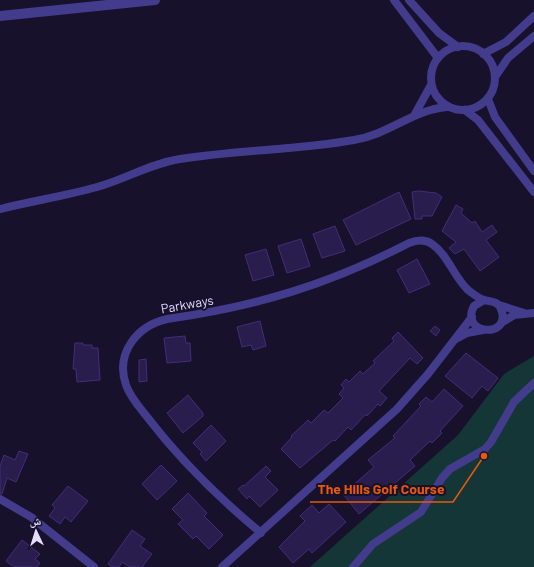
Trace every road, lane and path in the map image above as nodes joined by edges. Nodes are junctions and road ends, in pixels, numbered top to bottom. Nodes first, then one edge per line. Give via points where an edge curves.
1 (155, 0) edge
2 (394, 0) edge
3 (409, 0) edge
4 (0, 16) edge
5 (534, 16) edge
6 (534, 36) edge
7 (458, 47) junction
8 (483, 54) junction
9 (438, 58) junction
10 (495, 77) junction
11 (431, 85) junction
12 (488, 99) junction
13 (447, 107) junction
14 (466, 110) junction
15 (414, 114) junction
16 (534, 171) edge
17 (534, 192) edge
18 (0, 210) edge
19 (465, 287) junction
20 (484, 300) junction
21 (499, 305) junction
22 (474, 306) junction
23 (525, 313) junction
24 (534, 313) edge
25 (472, 317) junction
26 (501, 323) junction
27 (483, 330) junction
28 (454, 340) junction
29 (534, 383) edge
30 (0, 499) edge
31 (260, 533) junction
32 (94, 567) edge
33 (222, 567) edge
34 (353, 567) edge

1 - 4 street
2 - 9 street
3 - 7 street via 439,33
5 - 8 street via 506,42
6 - 10 street via 508,58
7 - 8 street via 472,48
7 - 9 street via 447,50
8 - 10 street via 492,64
9 - 11 street via 431,70
10 - 12 street
11 - 13 street via 437,97
11 - 15 street
12 - 14 street via 478,107
12 - 16 street via 495,117
13 - 14 street
13 - 15 street
14 - 17 street via 478,120
15 - 18 street via 393,128 362,139 180,159 152,166 98,187
19 - 20 street, Parkways
19 - 22 street, Parkways
19 - 31 street, Parkways via 437,248 419,240 347,273 296,292 244,306 167,318 147,326 132,341 124,359 124,377 130,394 180,457
20 - 21 street via 492,300
20 - 22 street
21 - 23 street
21 - 26 street via 503,313
22 - 25 street
23 - 24 street
23 - 26 street via 509,317
25 - 27 street via 474,324
25 - 28 street
26 - 27 street via 491,330
27 - 28 street via 467,333
28 - 31 street via 397,409
29 - 34 street via 514,402 486,449 450,469 421,512 384,535
30 - 32 street via 31,517
31 - 33 street

